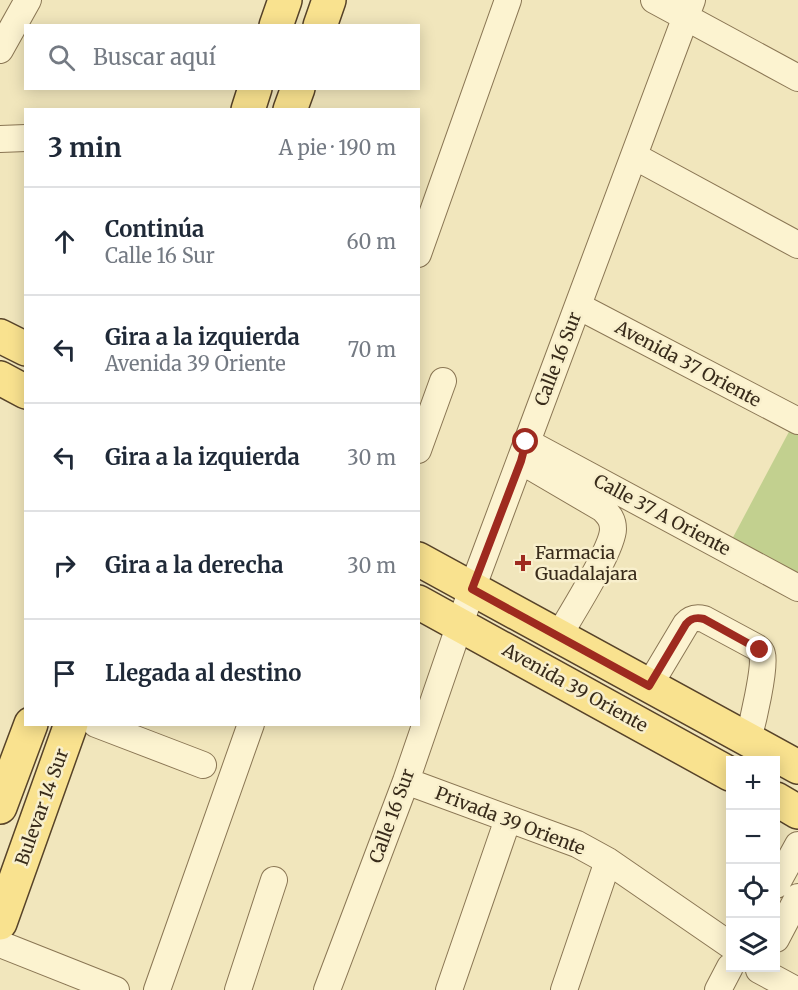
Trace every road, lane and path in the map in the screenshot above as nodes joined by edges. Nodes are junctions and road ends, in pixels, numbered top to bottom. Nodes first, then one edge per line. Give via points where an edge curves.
1 (28, 0) edge
2 (285, 0) edge
3 (329, 0) edge
4 (508, 0) edge
5 (654, 0) edge
6 (689, 9) edge
7 (277, 24) edge
8 (321, 24) edge
9 (0, 50) edge
10 (798, 78) edge
11 (254, 90) edge
12 (297, 90) edge
13 (249, 108) edge
14 (291, 108) edge
15 (24, 138) edge
16 (0, 139) edge
17 (634, 156) junction
18 (798, 245) edge
19 (420, 248) edge
20 (578, 306) junction
21 (0, 336) edge
22 (24, 348) edge
23 (0, 378) edge
24 (443, 381) dead end
25 (24, 391) edge
26 (798, 421) edge
27 (420, 444) edge
28 (524, 452) junction
29 (420, 560) edge
30 (798, 588) edge
31 (472, 589) junction
32 (420, 603) edge
33 (459, 624) junction
34 (558, 638) junction
35 (649, 686) junction
36 (30, 726) edge
37 (70, 726) edge
38 (101, 726) edge
39 (250, 726) edge
40 (748, 740) junction
41 (203, 765) dead end
42 (798, 767) edge
43 (726, 772) edge
44 (406, 781) junction
45 (780, 801) edge
46 (0, 807) edge
47 (798, 812) edge
48 (508, 819) junction
49 (798, 845) edge
50 (608, 861) junction
51 (780, 878) edge
52 (274, 880) dead end
53 (798, 897) edge
54 (0, 923) edge
55 (780, 931) edge
56 (726, 942) edge
57 (0, 944) edge
58 (727, 972) edge
59 (755, 976) edge
60 (116, 990) edge
61 (157, 990) edge
62 (238, 990) edge
63 (327, 990) edge
64 (449, 990) edge
65 (564, 990) edge
66 (718, 990) edge
67 (796, 990) edge

1 - 9 street
2 - 7 main road
3 - 8 main road
4 - 19 street
5 - 6 street
6 - 10 street
6 - 17 street, Calle 16 Sur
11 - 13 main road
12 - 14 main road
15 - 16 street
17 - 18 street
17 - 20 street, Calle 16 Sur
20 - 26 street, Avenida 37 Oriente
20 - 28 street, Calle 16 Sur
21 - 22 main road
23 - 25 main road
24 - 27 street
28 - 30 street, Calle 37 A Oriente
28 - 31 street, Calle 16 Sur
28 - 34 street via 603,509 613,527 608,548
29 - 31 main road, Avenida 39 Oriente
31 - 33 street, Calle 16 Sur
31 - 34 main road, Avenida 39 Oriente
32 - 33 main road, Avenida 39 Oriente
33 - 43 main road, Avenida 39 Oriente
33 - 44 street, Calle 16 Sur
34 - 35 main road, Avenida 39 Oriente
35 - 40 main road, Avenida 39 Oriente
35 - 40 street via 690,620 704,619 756,647 763,661
36 - 46 main road
37 - 54 main road, Bulevar 14 Sur
38 - 41 street
39 - 61 street
40 - 42 main road, Avenida 39 Oriente
44 - 48 street, Privada 39 Oriente
44 - 63 street, Calle 16 Sur
45 - 47 main road
48 - 50 street, Privada 39 Oriente via 577,844
48 - 64 street
49 - 51 street
50 - 56 street, Privada 39 Oriente
50 - 65 street
52 - 62 street
53 - 55 street
57 - 60 street
58 - 66 street
59 - 67 street

